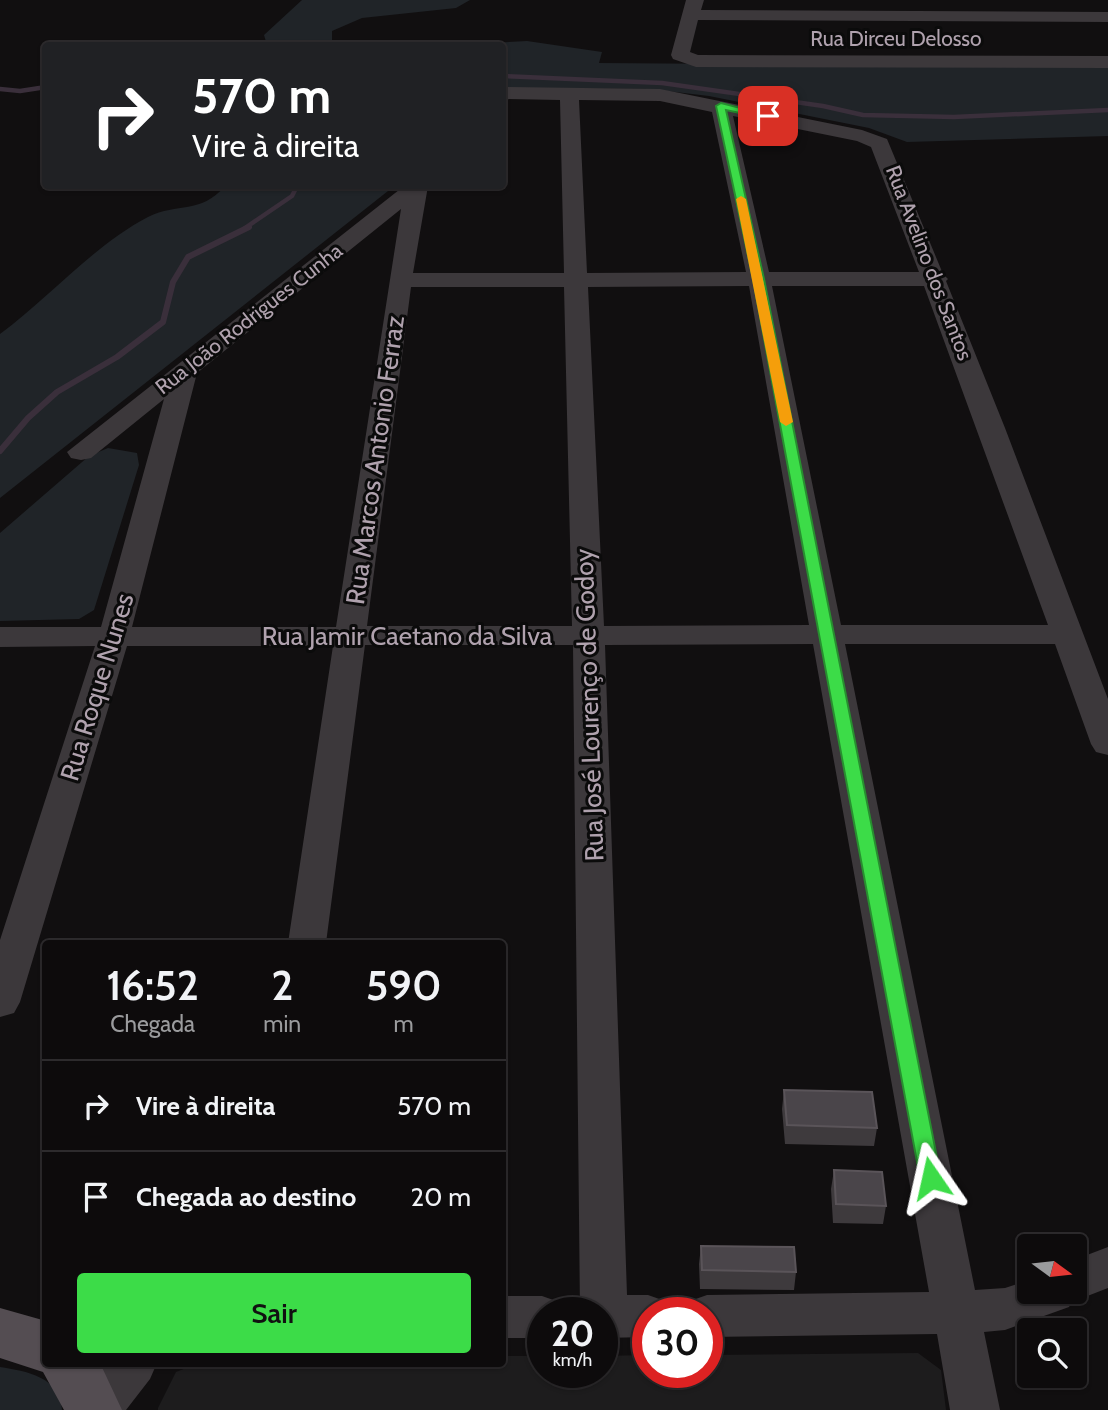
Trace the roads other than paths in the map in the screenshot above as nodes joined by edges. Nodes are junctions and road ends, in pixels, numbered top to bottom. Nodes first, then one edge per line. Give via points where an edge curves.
1 (693, 8) edge
2 (1108, 18) edge
3 (1108, 62) edge
4 (506, 93) edge
5 (569, 93) junction
6 (721, 106) junction
7 (412, 189) edge
8 (415, 189) edge
9 (344, 243) junction
10 (390, 244) junction
11 (759, 279) junction
12 (936, 279) junction
13 (402, 280) junction
14 (577, 280) junction
15 (186, 369) junction
16 (81, 452) dead end
17 (1067, 634) junction
18 (588, 635) junction
19 (827, 635) junction
20 (114, 636) junction
21 (0, 637) edge
22 (349, 637) junction
23 (1108, 744) edge
24 (307, 940) edge
25 (0, 1002) edge
26 (1108, 1267) edge
27 (1087, 1276) edge
28 (617, 1297) edge
29 (1019, 1304) edge
30 (956, 1313) junction
31 (723, 1316) edge
32 (506, 1317) edge
33 (527, 1317) edge
34 (42, 1329) edge
35 (0, 1333) edge
36 (42, 1346) edge
37 (70, 1367) edge
38 (130, 1367) edge
39 (93, 1410) edge
40 (101, 1410) edge
41 (975, 1410) edge

1 - 2 street
1 - 3 street, Rua Dirceu Delosso via 680,55 696,61
4 - 5 street, Rua Avelino dos Santos
5 - 6 street, Rua Avelino dos Santos via 660,95
5 - 14 street, Rua José Lourenço de Godoy
6 - 11 street
6 - 12 street, Rua Avelino dos Santos via 880,143
7 - 9 street, Rua João Rodrigues Cunha
8 - 10 street, Rua Marcos Antonio Ferraz
9 - 10 street
9 - 15 street, Rua João Rodrigues Cunha
10 - 13 street, Rua Marcos Antonio Ferraz
11 - 12 street
11 - 14 street
11 - 19 street
12 - 17 street, Rua Avelino dos Santos
13 - 14 street
13 - 22 street, Rua Marcos Antonio Ferraz
14 - 18 street, Rua José Lourenço de Godoy
15 - 16 street, Rua João Rodrigues Cunha
15 - 20 street, Rua Roque Nunes
17 - 19 street, Rua Jamir Caetano da Silva
17 - 23 street, Rua Avelino dos Santos
18 - 19 street, Rua Jamir Caetano da Silva
18 - 22 street, Rua Jamir Caetano da Silva
18 - 28 street, Rua José Lourenço de Godoy
19 - 30 street
20 - 21 street, Rua Jamir Caetano da Silva
20 - 22 street, Rua Jamir Caetano da Silva
20 - 25 street, Rua Roque Nunes
22 - 24 street, Rua Marcos Antonio Ferraz
26 - 27 street
29 - 30 street
30 - 31 street
30 - 41 street
32 - 33 street
34 - 35 street
35 - 36 main road
37 - 39 main road
38 - 40 street

